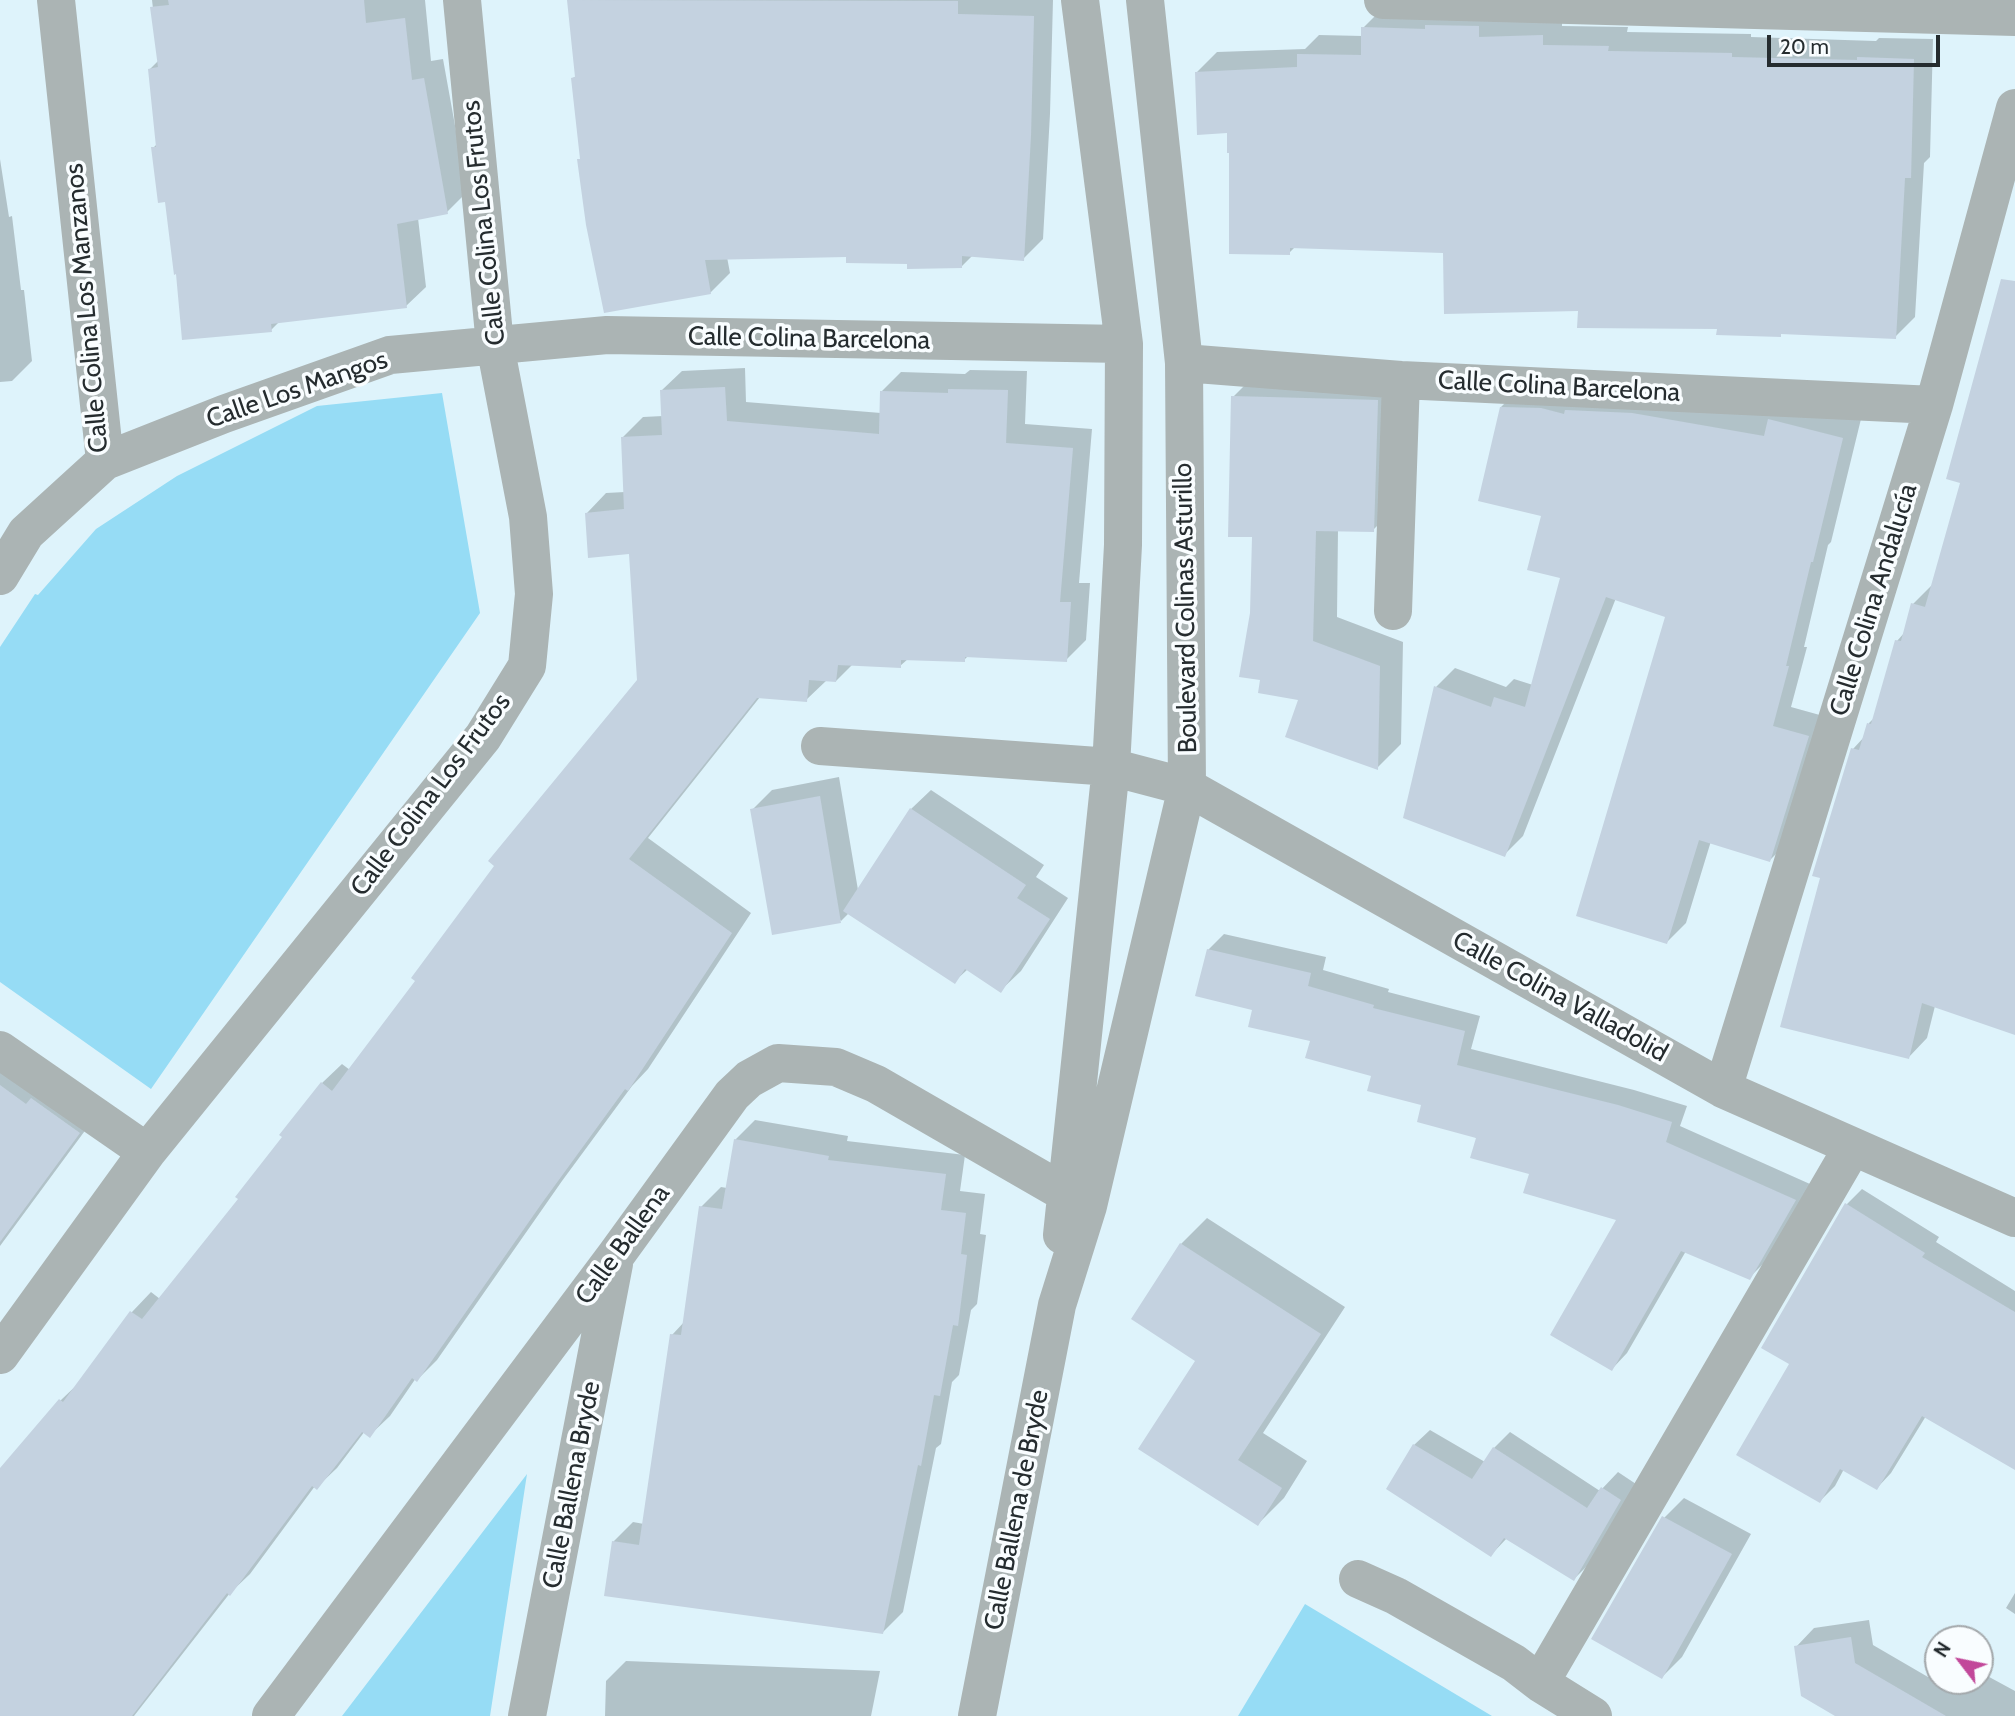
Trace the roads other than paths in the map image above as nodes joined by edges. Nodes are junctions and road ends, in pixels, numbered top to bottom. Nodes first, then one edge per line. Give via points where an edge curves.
1 (56, 0) edge
2 (463, 0) edge
3 (1080, 0) edge
4 (1145, 0) edge
5 (1383, 0) edge
6 (2015, 17) edge
7 (2015, 108) edge
8 (1124, 344) junction
9 (495, 345) junction
10 (1184, 363) junction
11 (1401, 380) junction
12 (1934, 405) junction
13 (105, 461) junction
14 (13, 525) edge
15 (0, 576) edge
16 (1393, 611) dead end
17 (820, 746) dead end
18 (1111, 767) junction
19 (1187, 787) junction
20 (0, 1049) edge
21 (1723, 1090) junction
22 (1852, 1148) junction
23 (148, 1152) junction
24 (1076, 1200) junction
25 (2015, 1218) edge
26 (616, 1255) junction
27 (0, 1354) edge
28 (1358, 1579) dead end
29 (1539, 1683) junction
30 (271, 1716) edge
31 (527, 1716) edge
32 (977, 1716) edge
33 (1592, 1716) edge

1 - 13 street, Calle Colina Los Manzanos
2 - 9 street, Calle Colina Los Frutos
3 - 8 street
4 - 10 street, Boulevard Colinas Asturillo
5 - 6 street
7 - 12 street, Calle Colina Andalucía
8 - 9 street, Calle Colina Barcelona via 607,335
8 - 18 street via 1123,545
9 - 13 street, Calle Los Mangos via 390,355
9 - 23 street, Calle Colina Los Frutos via 528,517 534,594 527,666 483,737
10 - 11 street, Calle Colina Barcelona
10 - 19 street, Boulevard Colinas Asturillo
11 - 12 street, Calle Colina Barcelona
11 - 16 street
12 - 21 street, Calle Colina Andalucía
13 - 14 street, Calle Colina Los Manzanos
14 - 15 street, Calle Colina Los Manzanos
17 - 18 street, Calle Colina Valladolid
18 - 19 street, Calle Colina Valladolid
18 - 24 street
19 - 21 street, Calle Colina Valladolid
19 - 24 street, Boulevard Colinas Asturillo
20 - 23 street
21 - 22 street, Calle Colina Valladolid
22 - 25 street, Calle Colina Valladolid
22 - 29 street
23 - 27 street, Calle Colina Los Frutos
24 - 26 street, Calle Ballena via 876,1084 836,1067 778,1063 732,1095
24 - 32 street, Calle Ballena de Bryde
26 - 30 street, Calle Ballena
26 - 31 street, Calle Ballena Bryde
28 - 29 street via 1514,1663
29 - 33 street

